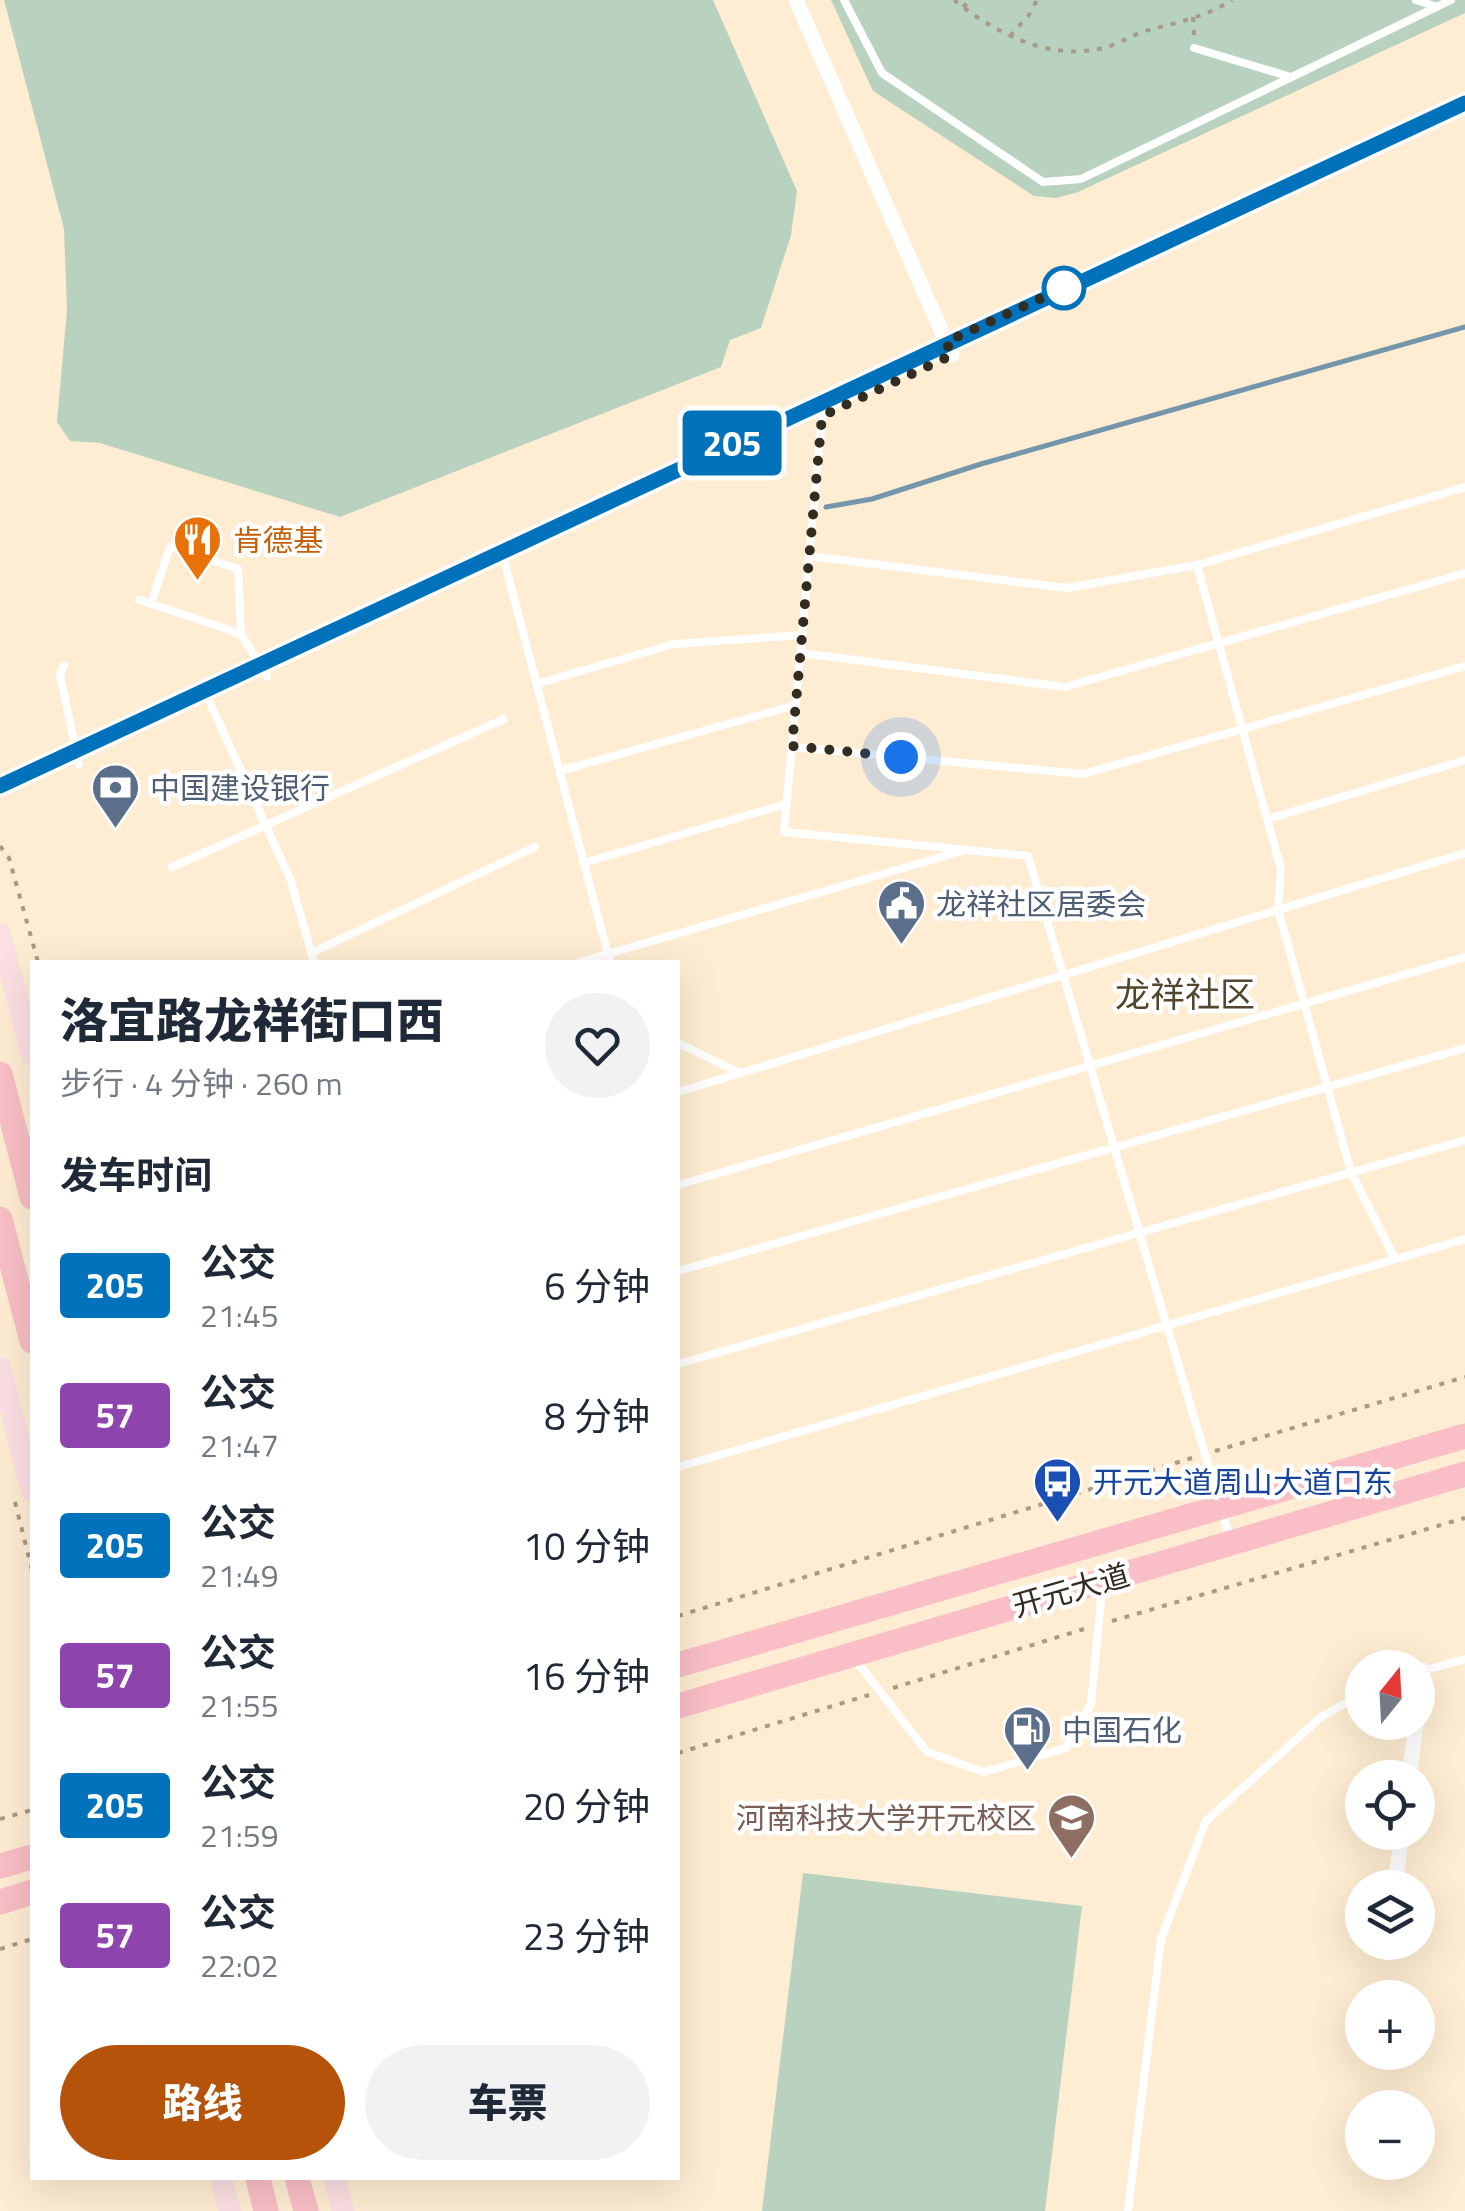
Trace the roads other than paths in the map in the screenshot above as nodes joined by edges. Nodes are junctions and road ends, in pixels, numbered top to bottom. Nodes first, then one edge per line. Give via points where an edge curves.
1 (798, 0) edge
2 (844, 0) edge
3 (1416, 0) edge
4 (1451, 0) edge
5 (1437, 7) junction
6 (1194, 48) road end
7 (1290, 77) junction
8 (1465, 103) edge
9 (1465, 118) edge
10 (949, 348) junction
11 (822, 416) junction
12 (1465, 486) edge
13 (809, 556) junction
14 (505, 564) junction
15 (1197, 565) junction
16 (1465, 574) edge
17 (139, 600) dead end
18 (151, 604) junction
19 (241, 634) junction
20 (803, 635) junction
21 (1219, 644) junction
22 (802, 653) junction
23 (64, 665) dead end
24 (1465, 666) edge
25 (263, 671) junction
26 (536, 684) junction
27 (208, 697) junction
28 (796, 705) junction
29 (504, 719) dead end
30 (1242, 729) junction
31 (792, 746) junction
32 (77, 758) junction
33 (1465, 760) edge
34 (559, 771) junction
35 (0, 786) edge
36 (0, 802) edge
37 (786, 804) junction
38 (1268, 819) junction
39 (266, 824) junction
40 (536, 847) dead end
41 (966, 850) junction
42 (1465, 853) edge
43 (583, 863) junction
44 (172, 867) dead end
45 (1278, 910) junction
46 (0, 934) edge
47 (1465, 957) edge
48 (312, 958) edge
49 (608, 958) edge
50 (1063, 975) junction
51 (1304, 1004) junction
52 (680, 1044) edge
53 (30, 1047) edge
54 (1465, 1048) edge
55 (1090, 1066) junction
56 (740, 1073) junction
57 (0, 1074) edge
58 (1327, 1087) junction
59 (680, 1091) edge
60 (1465, 1140) edge
61 (1114, 1147) junction
62 (1351, 1172) junction
63 (680, 1184) edge
64 (30, 1189) edge
65 (0, 1220) edge
66 (1139, 1233) junction
67 (1465, 1238) edge
68 (1394, 1259) junction
69 (680, 1270) edge
70 (1166, 1325) junction
71 (30, 1333) edge
72 (680, 1363) edge
73 (0, 1368) edge
74 (1465, 1436) edge
75 (680, 1466) edge
76 (1465, 1474) edge
77 (23, 1495) edge
78 (1220, 1508) junction
79 (1231, 1543) junction
80 (1103, 1581) junction
81 (852, 1655) junction
82 (1465, 1658) edge
83 (680, 1664) edge
84 (1435, 1667) edge
85 (1345, 1704) edge
86 (680, 1705) edge
87 (30, 1858) edge
88 (0, 1866) edge
89 (30, 1893) edge
90 (0, 1902) edge
91 (222, 2180) edge
92 (258, 2180) edge
93 (298, 2180) edge
94 (335, 2180) edge
95 (230, 2211) edge
96 (266, 2211) edge
97 (306, 2211) edge
98 (343, 2211) edge
99 (1128, 2211) edge

1 - 10 street
2 - 7 lane via 882,73 1043,182 1081,179
3 - 5 lane
4 - 5 lane
5 - 7 lane
6 - 7 lane
8 - 10 street
9 - 10 street
10 - 11 street
10 - 25 street
11 - 13 lane
11 - 14 street
12 - 15 lane
13 - 15 lane via 1067,588
13 - 20 lane
14 - 25 street
14 - 26 lane
15 - 21 lane
16 - 21 lane
17 - 18 lane
18 - 19 lane
18 - 19 lane via 170,547 238,568
19 - 25 lane
20 - 22 lane
20 - 26 lane via 674,644
21 - 22 lane via 1064,687
21 - 30 lane
22 - 28 lane
23 - 32 lane via 60,675
24 - 30 lane
25 - 27 street
26 - 34 lane
27 - 32 street
27 - 39 lane
28 - 31 lane
28 - 34 lane
29 - 39 lane
30 - 31 lane via 1083,774
30 - 38 lane
31 - 37 lane
32 - 35 street
32 - 36 street
33 - 38 lane
34 - 43 lane
37 - 41 lane via 784,832
37 - 43 lane
38 - 45 lane via 1281,869
39 - 44 lane
39 - 48 lane via 291,881
40 - 48 lane
41 - 49 lane
41 - 50 lane via 1028,856
42 - 45 lane
43 - 49 lane
45 - 50 lane
45 - 51 lane
46 - 53 street
47 - 51 lane
50 - 55 lane
50 - 56 lane
51 - 55 lane
51 - 58 lane
52 - 56 lane
54 - 58 lane
55 - 61 lane
55 - 63 lane
56 - 59 lane
57 - 64 main road
58 - 61 lane
58 - 62 lane
60 - 62 lane
61 - 66 lane
61 - 69 lane
62 - 66 lane
62 - 68 lane
65 - 71 main road
66 - 70 lane
66 - 72 lane
67 - 68 lane
68 - 70 lane
70 - 75 lane
70 - 78 lane
73 - 77 street
74 - 78 main road, 开元大道
76 - 79 main road, 开元大道
78 - 79 lane
78 - 83 main road, 开元大道
79 - 80 main road, 开元大道
80 - 81 main road, 开元大道
80 - 81 lane via 1091,1704 1066,1748 984,1772 927,1752
81 - 86 main road, 开元大道
82 - 84 lane
85 - 99 lane via 1321,1717 1206,1822 1161,1939
87 - 88 main road
89 - 90 main road
91 - 95 street
92 - 96 main road
93 - 97 main road
94 - 98 street

